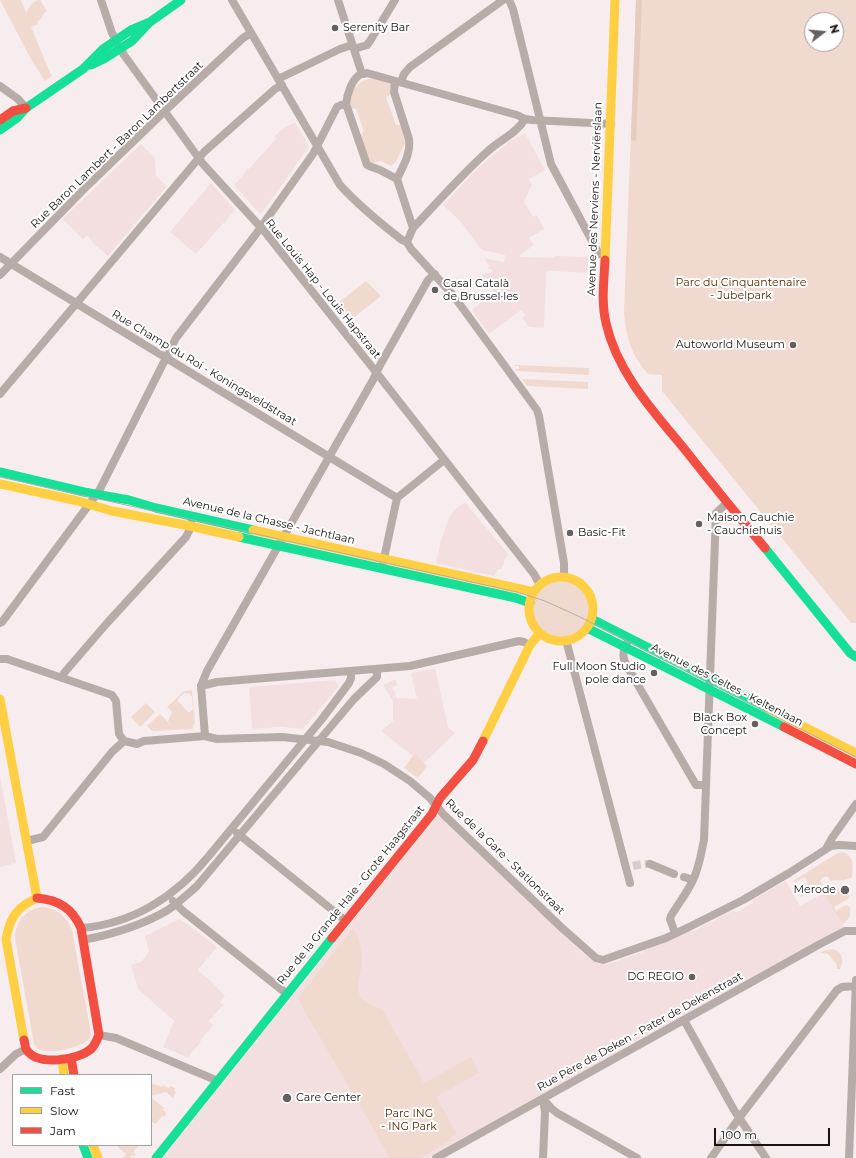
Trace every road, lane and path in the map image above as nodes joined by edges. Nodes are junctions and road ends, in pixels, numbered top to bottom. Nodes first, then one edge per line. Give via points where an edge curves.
1 (101, 0) edge
2 (186, 0) edge
3 (232, 0) edge
4 (338, 0) edge
5 (395, 0) edge
6 (503, 0) edge
7 (509, 0) edge
8 (615, 0) edge
9 (178, 3) edge
10 (251, 33) junction
11 (118, 44) junction
12 (353, 47) junction
13 (362, 74) junction
14 (280, 82) junction
15 (398, 82) junction
16 (0, 86) edge
17 (346, 104) junction
18 (26, 108) junction
19 (165, 112) junction
20 (525, 119) junction
21 (0, 120) edge
22 (540, 121) junction
23 (610, 124) junction
24 (0, 130) edge
25 (316, 145) junction
26 (199, 158) junction
27 (397, 179) junction
28 (260, 227) junction
29 (413, 228) junction
30 (408, 242) junction
31 (605, 255) junction
32 (0, 257) edge
33 (11, 264) junction
34 (434, 274) junction
35 (0, 275) edge
36 (77, 304) junction
37 (167, 358) junction
38 (376, 373) junction
39 (0, 394) edge
40 (329, 457) junction
41 (444, 460) junction
42 (0, 472) edge
43 (0, 484) edge
44 (97, 494) junction
45 (397, 498) junction
46 (727, 503) junction
47 (89, 504) junction
48 (192, 516) junction
49 (190, 526) junction
50 (284, 536) junction
51 (278, 546) junction
52 (384, 558) junction
53 (382, 569) junction
54 (564, 577) junction
55 (537, 588) junction
56 (530, 603) junction
57 (0, 623) edge
58 (589, 624) junction
59 (540, 633) junction
60 (630, 638) junction
61 (566, 640) junction
62 (530, 645) junction
63 (625, 647) junction
64 (853, 655) edge
65 (0, 659) edge
66 (856, 665) edge
67 (377, 669) junction
68 (351, 671) junction
69 (62, 678) junction
70 (710, 679) junction
71 (201, 686) junction
72 (709, 690) junction
73 (0, 699) edge
74 (205, 736) junction
75 (305, 739) junction
76 (124, 741) junction
77 (319, 741) junction
78 (856, 753) edge
79 (856, 764) edge
80 (706, 785) junction
81 (856, 804) edge
82 (436, 806) junction
83 (231, 829) junction
84 (240, 836) junction
85 (27, 840) junction
86 (856, 846) edge
87 (826, 850) junction
88 (650, 864) tunnel mouth
89 (674, 874) dead end
90 (684, 877) dead end
91 (693, 880) junction
92 (630, 883) dead end
93 (169, 896) junction
94 (36, 898) junction
95 (176, 904) junction
96 (346, 921) junction
97 (81, 928) junction
98 (856, 931) edge
99 (675, 933) junction
100 (83, 940) junction
101 (3, 941) edge
102 (4, 956) edge
103 (856, 980) edge
104 (856, 986) edge
105 (287, 994) junction
106 (684, 1020) junction
107 (99, 1036) junction
108 (26, 1049) junction
109 (66, 1058) junction
110 (0, 1069) edge
111 (64, 1074) edge
112 (74, 1074) edge
113 (218, 1081) junction
114 (543, 1099) junction
115 (739, 1118) junction
116 (83, 1146) edge
117 (93, 1146) edge
118 (88, 1158) edge
119 (98, 1158) edge
120 (156, 1158) edge
121 (436, 1158) edge
122 (543, 1158) edge
123 (637, 1158) edge
124 (711, 1158) edge
125 (766, 1158) edge
126 (849, 1158) edge

1 - 11 street, Rue Louis Hap - Louis Hapstraat
2 - 9 street
3 - 10 street
4 - 12 street
5 - 12 street via 367,45
6 - 15 street via 410,67
7 - 22 street
8 - 23 street, Avenue des Nerviens - Nerviërslaan
9 - 11 street via 150,22 132,41
10 - 14 street
10 - 19 street, Rue Baron Lambert - Baron Lambertstraat
11 - 18 street via 104,59 83,69
11 - 19 street, Rue Louis Hap - Louis Hapstraat
12 - 13 street
12 - 14 street via 340,49
13 - 15 street via 367,73
13 - 17 street via 357,76 349,90
14 - 25 street
14 - 26 street
15 - 20 street
15 - 27 street via 394,92 410,147
16 - 18 street
17 - 25 street via 337,108
17 - 27 street via 367,165
18 - 21 street via 13,111
18 - 24 street
19 - 26 street, Rue Louis Hap - Louis Hapstraat
19 - 33 street, Rue Baron Lambert - Baron Lambertstraat via 88,185
20 - 22 street
20 - 29 street via 518,128 460,177
22 - 23 street
22 - 31 street via 551,164 599,254
23 - 31 street, Avenue des Nerviens - Nerviërslaan
25 - 28 street via 313,154
25 - 30 street via 340,185 352,198 372,217
26 - 28 street, Rue Louis Hap - Louis Hapstraat
26 - 36 street
27 - 29 street
28 - 37 street via 176,338
28 - 38 street, Rue Louis Hap - Louis Hapstraat
29 - 30 street
30 - 34 street
31 - 46 street, Avenue des Nerviens - Nerviërslaan via 605,317 613,349 620,364 656,416
32 - 33 street, Rue Champ du Roi - Koningsveldstraat
33 - 35 street, Rue Baron Lambert - Baron Lambertstraat
33 - 36 street, Rue Champ du Roi - Koningsveldstraat
34 - 38 street via 428,280
34 - 54 street via 453,295 537,410 564,563
36 - 37 street, Rue Champ du Roi - Koningsveldstraat
36 - 39 street
37 - 40 street, Rue Champ du Roi - Koningsveldstraat
37 - 44 street
38 - 40 street
38 - 41 street, Rue Louis Hap - Louis Hapstraat
40 - 45 street, Rue Champ du Roi - Koningsveldstraat
40 - 50 street
41 - 45 street
41 - 55 street, Rue Louis Hap - Louis Hapstraat via 534,574
42 - 44 street, Avenue de la Chasse - Jachtlaan
43 - 47 street, Avenue de la Chasse - Jachtlaan
44 - 47 street
44 - 48 street, Avenue de la Chasse - Jachtlaan via 115,496
45 - 52 street
46 - 64 street, Avenue des Nerviens - Nerviërslaan
46 - 70 street via 716,513
47 - 49 street, Avenue de la Chasse - Jachtlaan via 120,513
47 - 57 street
48 - 49 street
48 - 50 street, Avenue de la Chasse - Jachtlaan
49 - 51 street, Avenue de la Chasse - Jachtlaan
49 - 69 street via 186,537 103,628
50 - 51 street
50 - 52 street, Avenue de la Chasse - Jachtlaan
51 - 53 street, Avenue de la Chasse - Jachtlaan
51 - 71 street via 207,670
52 - 53 street
52 - 55 street, Avenue de la Chasse - Jachtlaan
53 - 56 street, Avenue de la Chasse - Jachtlaan
54 - 55 street via 552,578
54 - 58 street via 579,583 589,593 593,607
55 - 56 street
56 - 59 street via 532,621
58 - 60 street, Avenue des Celtes - Keltenlaan via 596,621
58 - 61 street via 578,636
58 - 63 street, Avenue des Celtes - Keltenlaan
59 - 61 street via 552,639
59 - 62 street, Rue de la Grande Haie - Grote Haagstraat
60 - 63 street
60 - 70 street, Avenue des Celtes - Keltenlaan
61 - 92 street via 630,867
62 - 67 street via 519,641 410,666
62 - 82 street, Rue de la Grande Haie - Grote Haagstraat via 473,760
63 - 72 street, Avenue des Celtes - Keltenlaan
63 - 80 street via 623,659 696,785
64 - 66 street, Avenue des Nerviens - Nerviërslaan via 851,659
65 - 69 street via 7,659
67 - 68 street
67 - 77 street via 376,677
68 - 71 street via 217,682
68 - 75 street via 351,678 342,694
69 - 76 street via 112,695 116,701 119,734
70 - 72 street
70 - 78 street, Avenue des Celtes - Keltenlaan
71 - 74 street
72 - 79 street, Avenue des Celtes - Keltenlaan
72 - 80 street
73 - 85 street
74 - 75 street, Rue de la Gare - Stationstraat via 217,739
74 - 76 street, Rue de la Gare - Stationstraat via 144,741 137,744
75 - 77 street, Rue de la Gare - Stationstraat
75 - 83 street
76 - 85 street via 112,752 43,837
77 - 82 street, Rue de la Gare - Stationstraat via 361,753 384,764 410,781
77 - 84 street
80 - 91 street via 704,840
81 - 87 street
82 - 96 street, Rue de la Grande Haie - Grote Haagstraat
82 - 99 street, Rue de la Gare - Stationstraat via 596,958 612,958
83 - 84 street
83 - 93 street via 201,866
84 - 95 street via 197,886
84 - 96 street
85 - 94 street
86 - 87 street via 831,846
87 - 99 street, Rue de la Gare - Stationstraat via 743,900
88 - 89 street
90 - 91 street
91 - 99 street via 671,916
93 - 95 street
93 - 97 street via 125,918
94 - 97 street via 54,900 62,904 74,915
94 - 101 street via 24,904 12,918
95 - 100 street via 138,925 113,934
95 - 105 street
96 - 105 street, Rue de la Grande Haie - Grote Haagstraat
97 - 100 street
98 - 106 street, Rue Père de Deken - Pater de Dekenstraat via 845,931
100 - 107 street
101 - 102 street
102 - 108 street
103 - 104 street
104 - 115 street via 837,990
104 - 126 street
105 - 113 street, Rue de la Grande Haie - Grote Haagstraat
106 - 114 street, Rue Père de Deken - Pater de Dekenstraat
106 - 115 street
107 - 109 street via 90,1049
107 - 113 street via 116,1038
108 - 109 street via 39,1058
108 - 110 street via 16,1054
109 - 111 street
109 - 112 street
113 - 120 street, Rue de la Grande Haie - Grote Haagstraat
114 - 121 street, Rue Père de Deken - Pater de Dekenstraat
114 - 122 street
114 - 123 street via 557,1113
115 - 124 street
115 - 125 street
116 - 118 street
117 - 119 street

